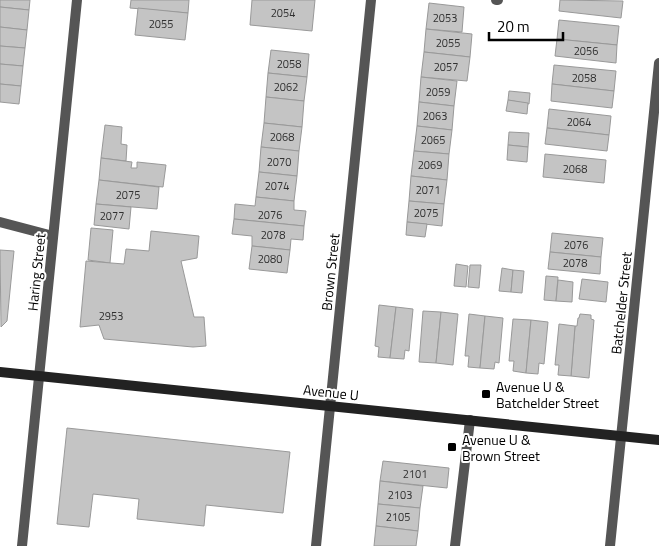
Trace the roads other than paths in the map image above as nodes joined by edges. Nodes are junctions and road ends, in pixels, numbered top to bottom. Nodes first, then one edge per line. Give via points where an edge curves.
1 (77, 0) edge
2 (371, 0) edge
3 (659, 63) edge
4 (0, 222) edge
5 (53, 236) junction
6 (0, 372) edge
7 (39, 376) junction
8 (330, 406) junction
9 (470, 420) junction
10 (622, 436) junction
11 (659, 440) edge
12 (22, 546) edge
13 (316, 546) edge
14 (455, 546) edge
15 (610, 546) edge

1 - 5 street, Haring Street
2 - 8 street, Brown Street
3 - 10 street, Batchelder Street
4 - 5 street
5 - 7 street, Haring Street
6 - 7 main road, Avenue U
7 - 8 main road, Avenue U
7 - 12 street, Haring Street
8 - 9 main road, Avenue U
8 - 13 street, Brown Street
9 - 10 main road, Avenue U
9 - 14 street
10 - 11 main road, Avenue U
10 - 15 street, Batchelder Street

